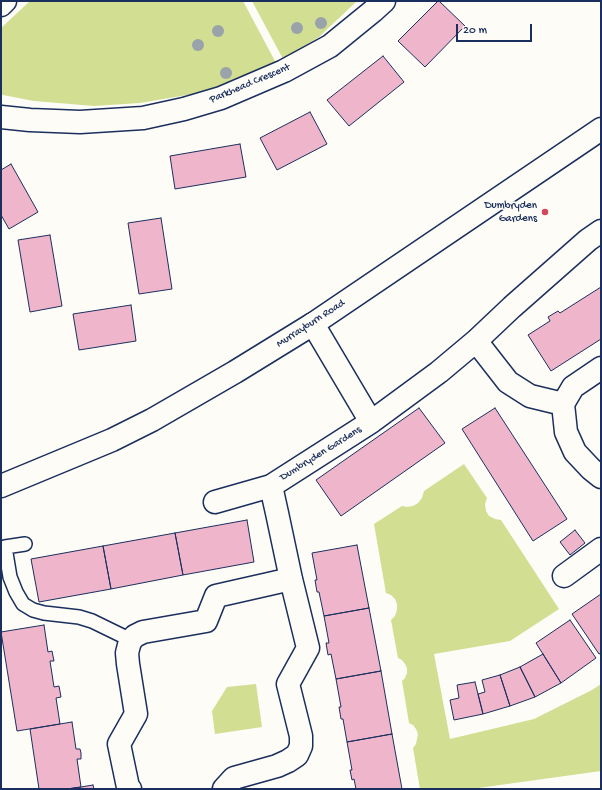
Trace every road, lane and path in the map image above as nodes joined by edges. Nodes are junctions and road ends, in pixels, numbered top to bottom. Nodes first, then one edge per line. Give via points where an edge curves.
1 (6, 1) edge
2 (384, 1) edge
3 (1, 5) edge
4 (1, 117) edge
5 (601, 128) edge
6 (601, 231) edge
7 (313, 324) junction
8 (476, 341) junction
9 (601, 368) edge
10 (563, 404) junction
11 (371, 422) junction
12 (601, 477) edge
13 (1, 486) edge
14 (271, 486) junction
15 (215, 502) dead end
16 (25, 544) dead end
17 (3, 548) edge
18 (601, 549) edge
19 (564, 576) dead end
20 (291, 579) junction
21 (131, 640) junction
22 (130, 789) edge
23 (224, 789) edge

1 - 3 street
2 - 4 street, Parkhead Crescent via 330,46 284,71 221,98 143,118 80,122
5 - 7 street, Murrayburn Road
6 - 8 street, Dumbryden Gardens via 565,260
7 - 11 street, Dumbryden Gardens
7 - 13 street, Murrayburn Road via 152,420 106,443
8 - 10 street via 508,382 530,396
8 - 11 street, Dumbryden Gardens
9 - 10 street via 573,387
10 - 12 street via 566,432 575,452
11 - 14 street, Dumbryden Gardens
14 - 15 street, Dumbryden Gardens
14 - 20 street, Dumbryden Gardens
16 - 17 lane
17 - 21 lane via 10,578 23,604 44,613 92,621
18 - 19 street
20 - 21 street via 216,596 206,620 143,632
20 - 23 street, Dumbryden Gardens via 308,648 288,684 301,736 301,746 297,755 288,761 234,778
21 - 22 street via 127,653 136,714 119,744

